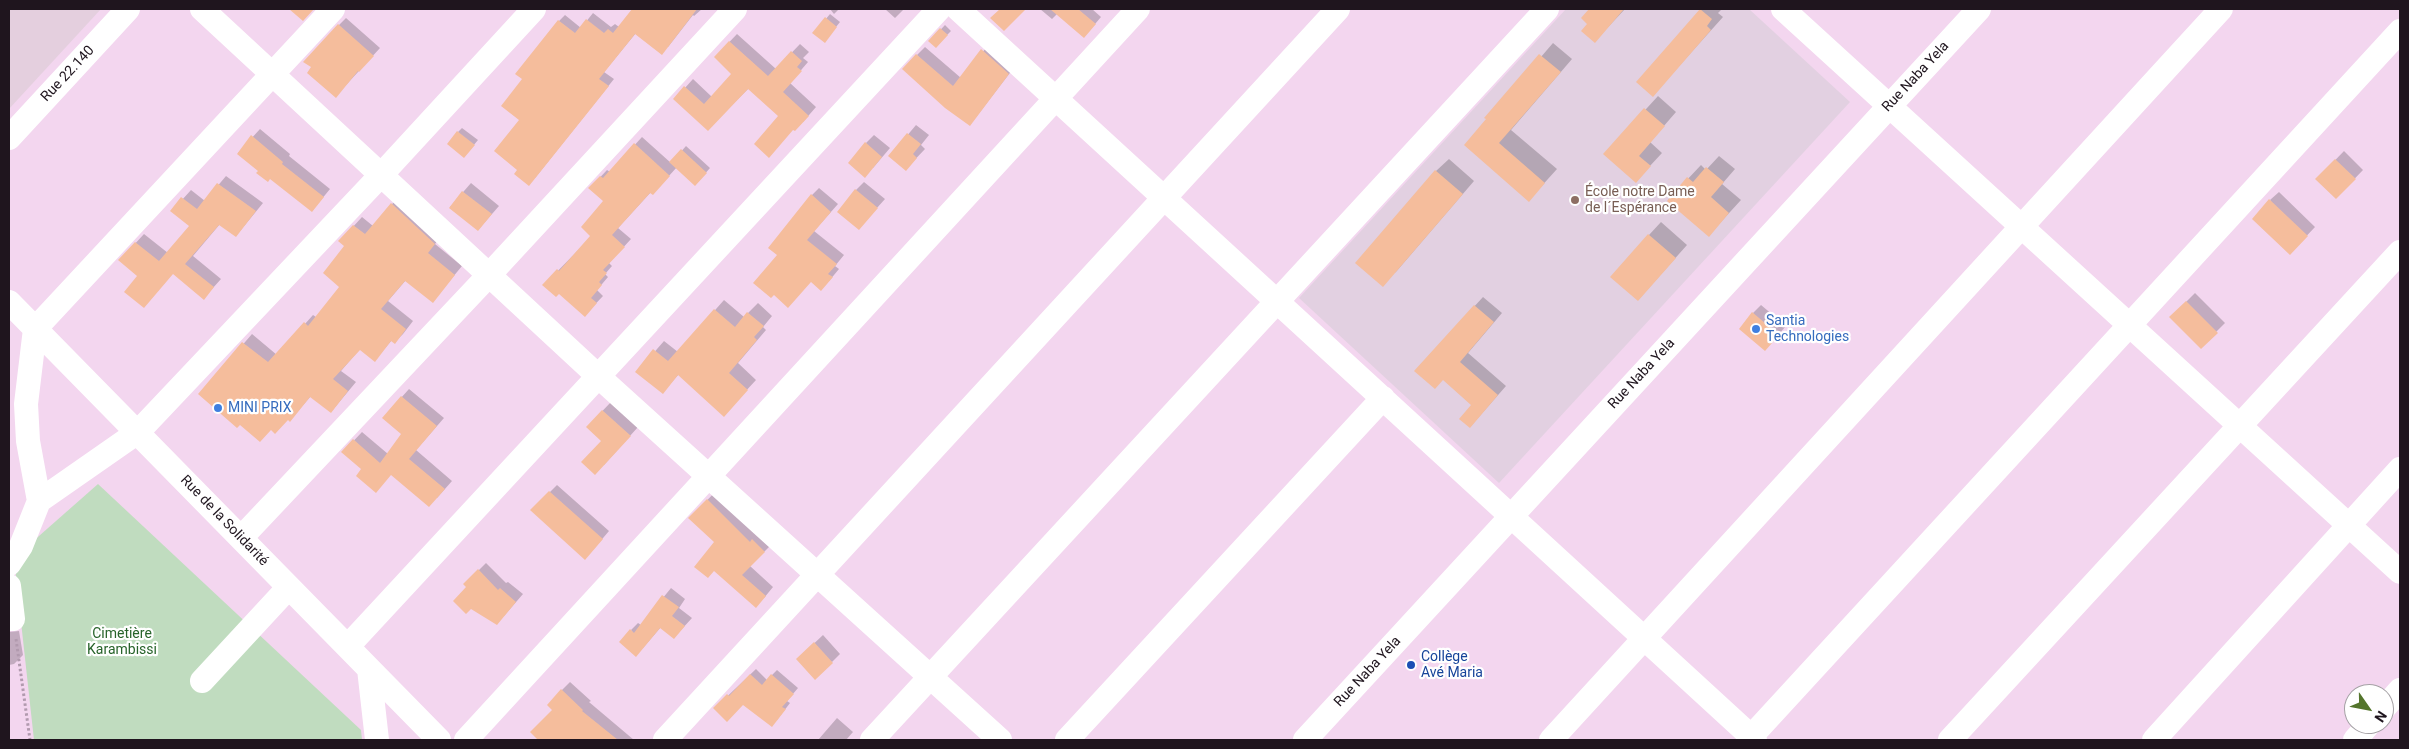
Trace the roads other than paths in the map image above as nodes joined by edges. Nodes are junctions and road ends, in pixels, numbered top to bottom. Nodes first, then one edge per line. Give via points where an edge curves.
1 (128, 9) edge
2 (202, 9) edge
3 (333, 9) edge
4 (534, 9) edge
5 (736, 9) edge
6 (939, 9) edge
7 (958, 9) edge
8 (1138, 9) edge
9 (1338, 9) edge
10 (1547, 9) edge
11 (1783, 9) edge
12 (1979, 9) edge
13 (2221, 9) edge
14 (2400, 31) edge
15 (273, 74) junction
16 (1055, 98) junction
17 (1889, 106) junction
18 (9, 138) edge
19 (382, 174) junction
20 (1165, 197) junction
21 (2021, 226) junction
22 (2400, 252) edge
23 (490, 274) junction
24 (1278, 301) junction
25 (9, 302) edge
26 (2130, 325) junction
27 (35, 329) junction
28 (599, 376) junction
29 (1383, 398) junction
30 (2240, 425) junction
31 (138, 432) junction
32 (2400, 470) edge
33 (709, 475) junction
34 (39, 501) junction
35 (1512, 516) junction
36 (2349, 525) junction
37 (241, 538) junction
38 (9, 564) edge
39 (2400, 572) edge
40 (817, 575) junction
41 (9, 586) edge
42 (289, 586) junction
43 (11, 619) edge
44 (1644, 638) junction
45 (348, 646) junction
46 (369, 669) junction
47 (931, 678) junction
48 (202, 681) dead end
49 (1751, 739) edge
50 (377, 740) edge
51 (439, 740) edge
52 (466, 740) edge
53 (665, 740) edge
54 (872, 740) edge
55 (1000, 740) edge
56 (1067, 740) edge
57 (1305, 740) edge
58 (1551, 740) edge
59 (1950, 740) edge
60 (2154, 740) edge

1 - 18 street, Rue 22.140
2 - 15 street
3 - 15 street
4 - 19 street
5 - 23 street
6 - 28 street
7 - 16 street
8 - 16 street
9 - 20 street
10 - 24 street
11 - 17 street
12 - 17 street, Rue Naba Yela
13 - 21 street
14 - 26 street
15 - 19 street
15 - 27 street
16 - 20 street
16 - 33 street
17 - 21 street
17 - 35 street, Rue Naba Yela
19 - 23 street
19 - 31 street
20 - 24 street
20 - 40 street
21 - 26 street
21 - 44 street
22 - 30 street
23 - 28 street
23 - 37 street
24 - 29 street
24 - 47 street
25 - 27 street, Rue de la Solidarité
26 - 30 street
26 - 49 street
27 - 31 street, Rue de la Solidarité
27 - 34 street via 26,404 28,441
28 - 33 street
28 - 45 street
29 - 35 street
29 - 56 street
30 - 36 street
30 - 59 street
31 - 34 street
31 - 37 street, Rue de la Solidarité
32 - 36 street
33 - 40 street
33 - 52 street
34 - 38 street via 21,546
35 - 44 street
35 - 57 street, Rue Naba Yela
36 - 39 street
36 - 60 street
37 - 42 street, Rue de la Solidarité
40 - 47 street
40 - 53 street
41 - 43 street
42 - 45 street, Rue de la Solidarité
42 - 48 street
44 - 49 street
44 - 58 street
45 - 46 street, Rue de la Solidarité
46 - 50 street
46 - 51 street, Rue de la Solidarité
47 - 54 street
47 - 55 street

